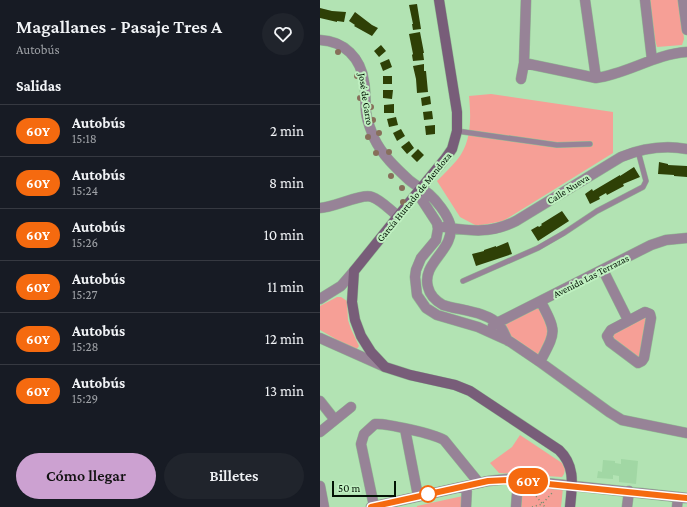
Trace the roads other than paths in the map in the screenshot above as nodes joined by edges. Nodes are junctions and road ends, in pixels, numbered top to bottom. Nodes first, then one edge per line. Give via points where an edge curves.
1 (439, 0) edge
2 (526, 0) edge
3 (585, 0) edge
4 (646, 0) edge
5 (682, 0) edge
6 (687, 30) edge
7 (320, 40) edge
8 (687, 52) edge
9 (652, 60) junction
10 (524, 64) junction
11 (596, 78) junction
12 (521, 79) dead end
13 (457, 131) junction
14 (590, 144) dead end
15 (687, 149) edge
16 (638, 151) junction
17 (420, 189) junction
18 (320, 208) edge
19 (398, 216) junction
20 (438, 227) junction
21 (450, 228) junction
22 (687, 238) edge
23 (603, 270) junction
24 (354, 271) junction
25 (463, 281) dead end
26 (320, 299) edge
27 (541, 302) junction
28 (628, 320) junction
29 (498, 324) junction
30 (478, 326) junction
31 (320, 338) edge
32 (509, 341) junction
33 (540, 362) junction
34 (385, 367) junction
35 (320, 401) edge
36 (351, 407) dead end
37 (335, 420) junction
38 (405, 429) junction
39 (320, 432) edge
40 (687, 433) edge
41 (521, 480) junction
42 (479, 483) junction
43 (320, 486) edge
44 (468, 486) junction
45 (572, 486) junction
46 (629, 492) junction
47 (681, 500) edge
48 (414, 501) edge
49 (324, 507) edge
50 (372, 507) edge
51 (466, 507) edge
52 (516, 507) edge
53 (570, 507) edge
54 (627, 507) edge

1 - 13 street, García Hurtado de Mendoza via 457,112
2 - 10 street
3 - 11 street
4 - 9 street
5 - 6 street
7 - 17 street, José de Garro via 340,45 356,58 363,76 366,112 376,141 394,166
8 - 9 street
9 - 11 street via 608,77
10 - 11 street
10 - 12 street
13 - 14 lane via 557,145
13 - 17 street, García Hurtado de Mendoza via 449,154
15 - 16 street, Calle Nueva via 662,147
16 - 21 street, Calle Nueva via 614,161 508,225 482,231
16 - 25 lane via 646,181 643,187 597,211 538,248
17 - 19 street, García Hurtado de Mendoza
17 - 20 street via 422,200
17 - 21 street via 432,197 447,217
18 - 19 street via 370,196
19 - 24 street, García Hurtado de Mendoza
20 - 21 street, Calle Nueva
20 - 30 street, Avenida Las Terrazas via 436,240 421,258 416,270 417,295 431,312 444,318
21 - 29 street, Avenida Las Terrazas via 448,242 428,272 428,290 434,299 443,305 482,315
22 - 23 street, Avenida Las Terrazas via 658,242
23 - 27 street, Avenida Las Terrazas
23 - 28 street
24 - 26 street, García Hurtado de Mendoza via 341,286
24 - 34 street via 352,302 355,320 366,344
27 - 29 street, Avenida Las Terrazas
27 - 33 street via 552,324 553,332
28 - 28 street via 609,331 607,338 634,361 640,362 644,358 651,316 645,312
29 - 30 street, Avenida Las Terrazas
29 - 32 street, Avenida Las Terrazas
30 - 32 street, Avenida Las Terrazas
31 - 34 street
32 - 33 street, Avenida Las Terrazas
33 - 40 street, Avenida Las Terrazas via 622,420
34 - 45 street via 476,394 564,454 572,471
35 - 37 street
36 - 37 street
37 - 39 street
38 - 42 street via 444,440
38 - 48 street
38 - 50 street via 375,424 364,434 361,444
41 - 42 street
41 - 45 street
41 - 52 street
42 - 44 street
43 - 49 street
44 - 48 street
44 - 51 street
45 - 46 street
45 - 53 street
46 - 47 street
46 - 54 street
48 - 50 street

